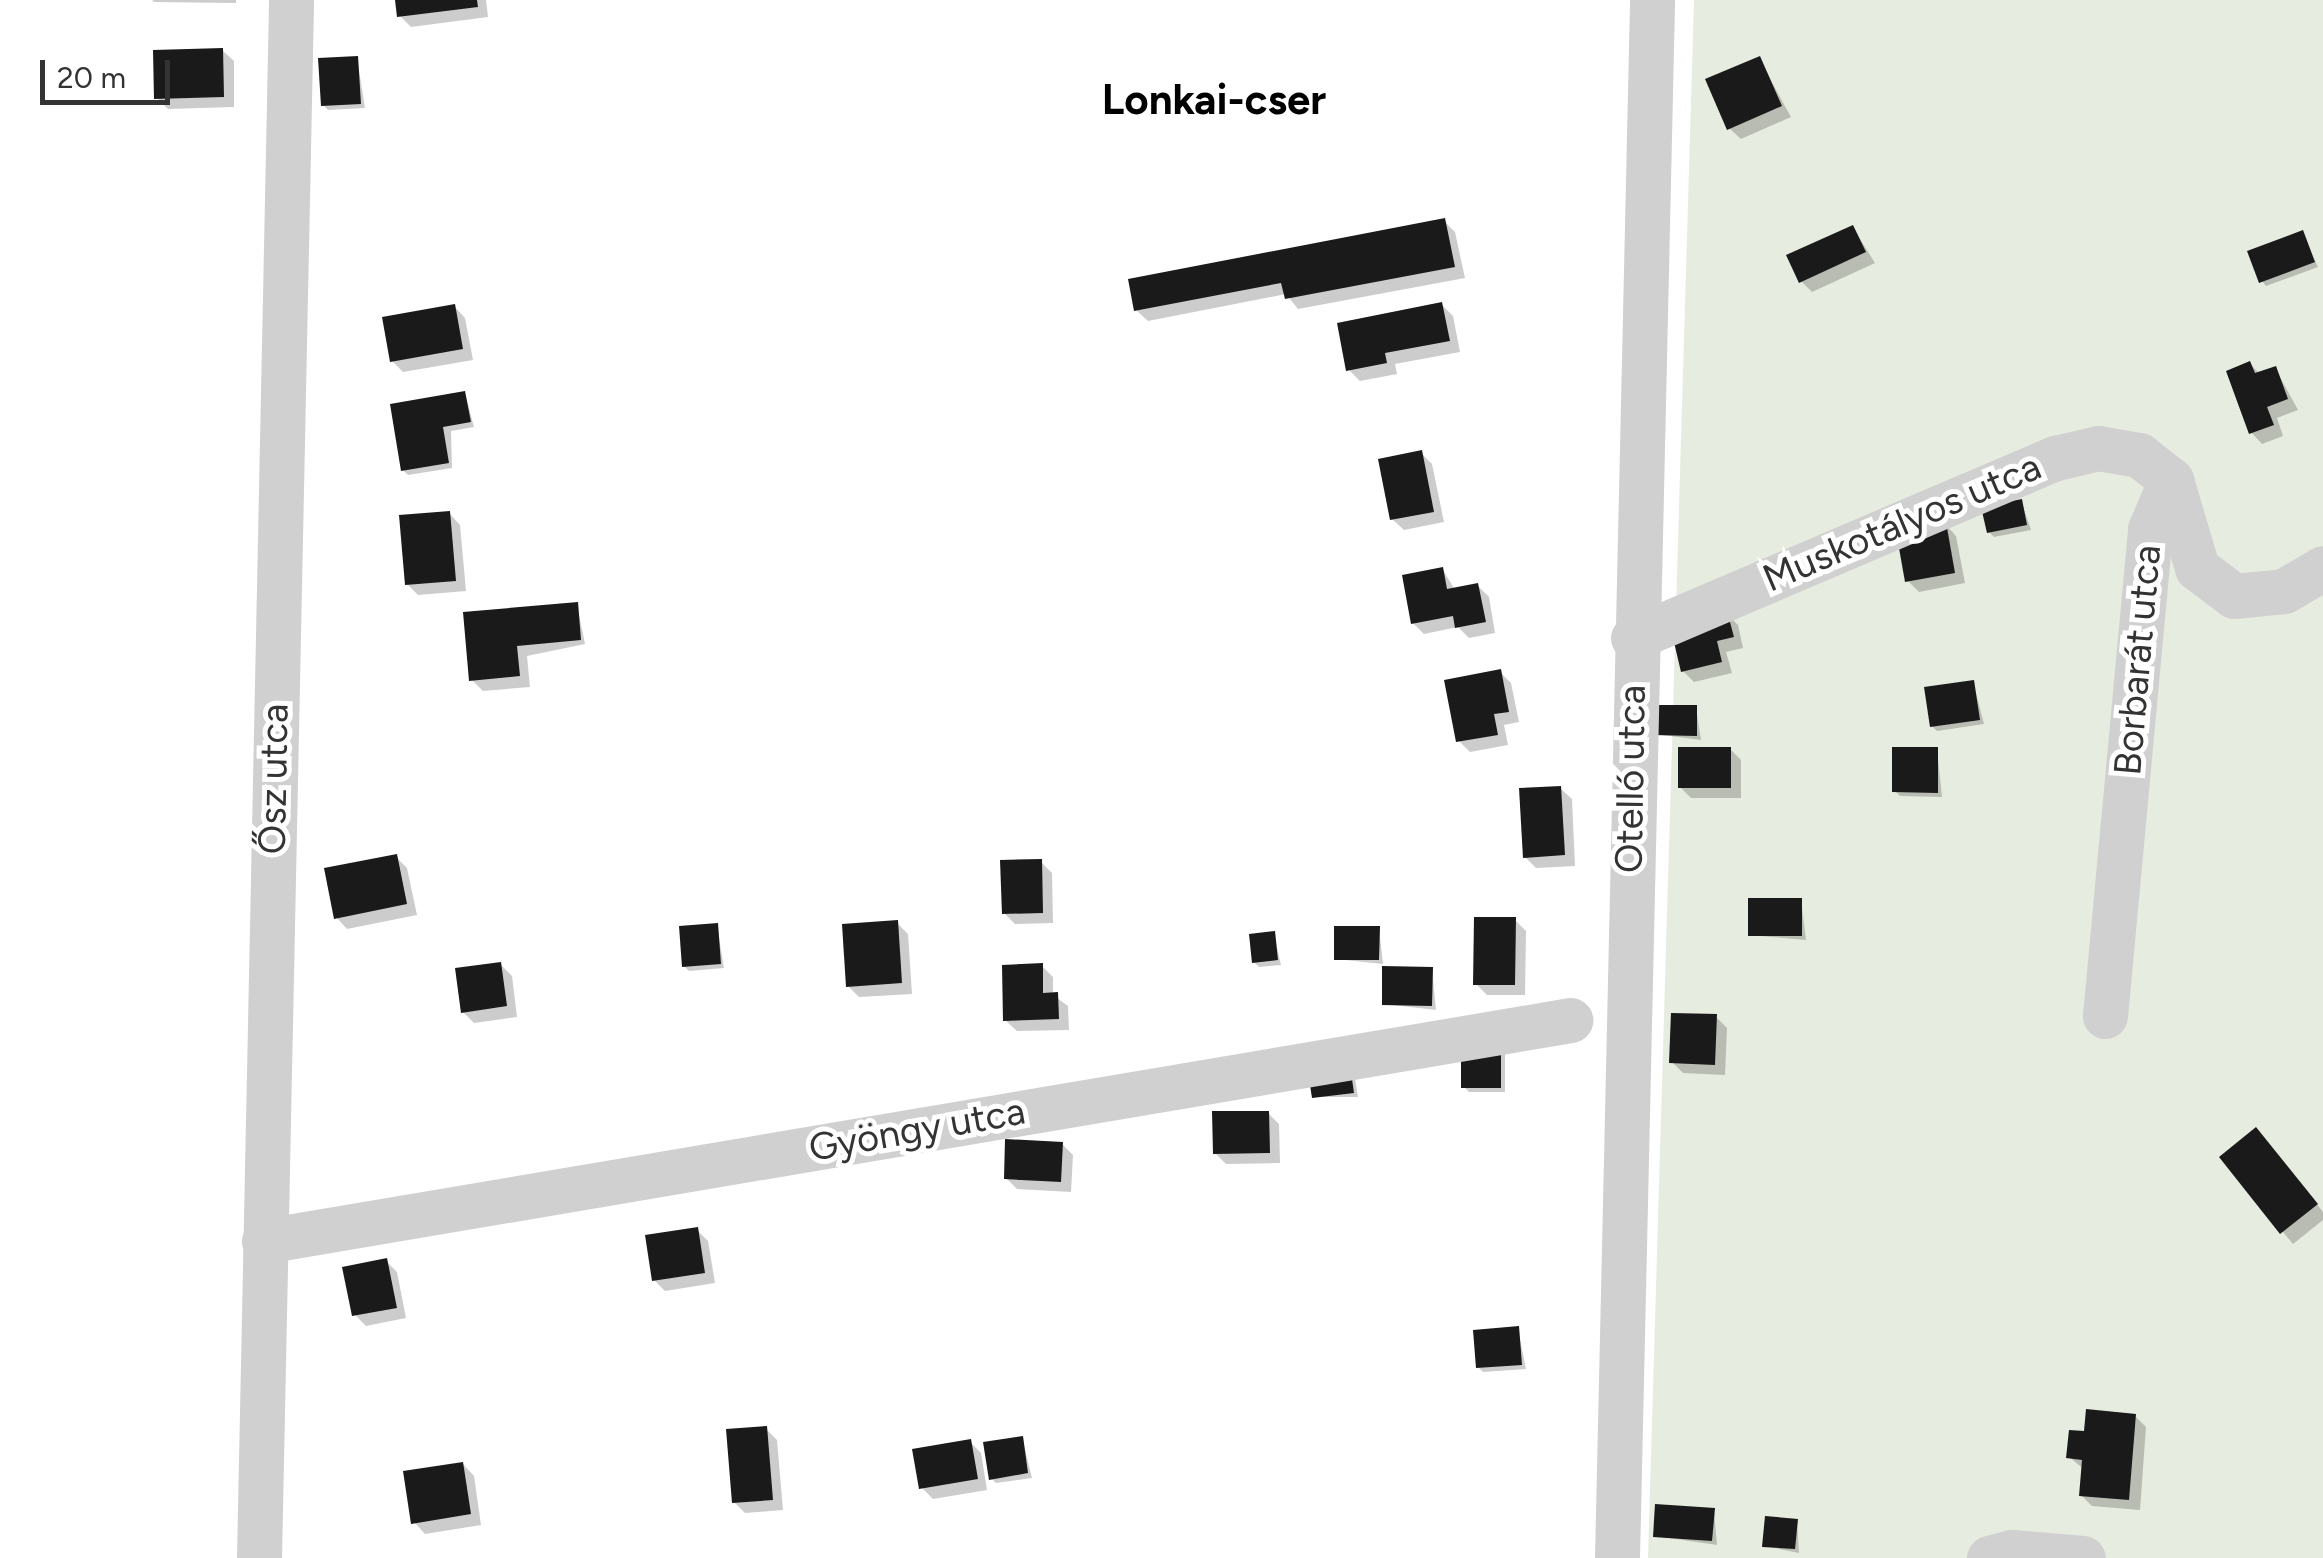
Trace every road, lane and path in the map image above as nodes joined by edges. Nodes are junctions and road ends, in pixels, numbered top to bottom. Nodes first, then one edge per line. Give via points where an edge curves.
1 (292, 0) edge
2 (1652, 0) edge
3 (2171, 480) junction
4 (2323, 568) edge
5 (1633, 638) junction
6 (2106, 1016) dead end
7 (1570, 1020) dead end
8 (264, 1241) junction
9 (259, 1558) edge
10 (1617, 1558) edge
11 (1990, 1558) edge
12 (2083, 1558) edge

1 - 8 street, Ősz utca
2 - 5 street, Otelló utca
3 - 4 street, Borbarát utca via 2197,568 2234,596 2284,592
3 - 5 street, Muskotályos utca via 2125,453 2098,448 2056,458
3 - 6 street, Borbarát utca via 2150,529
5 - 10 street, Otelló utca
7 - 8 street, Gyöngy utca
8 - 9 street, Ősz utca
11 - 12 street via 2012,1552

